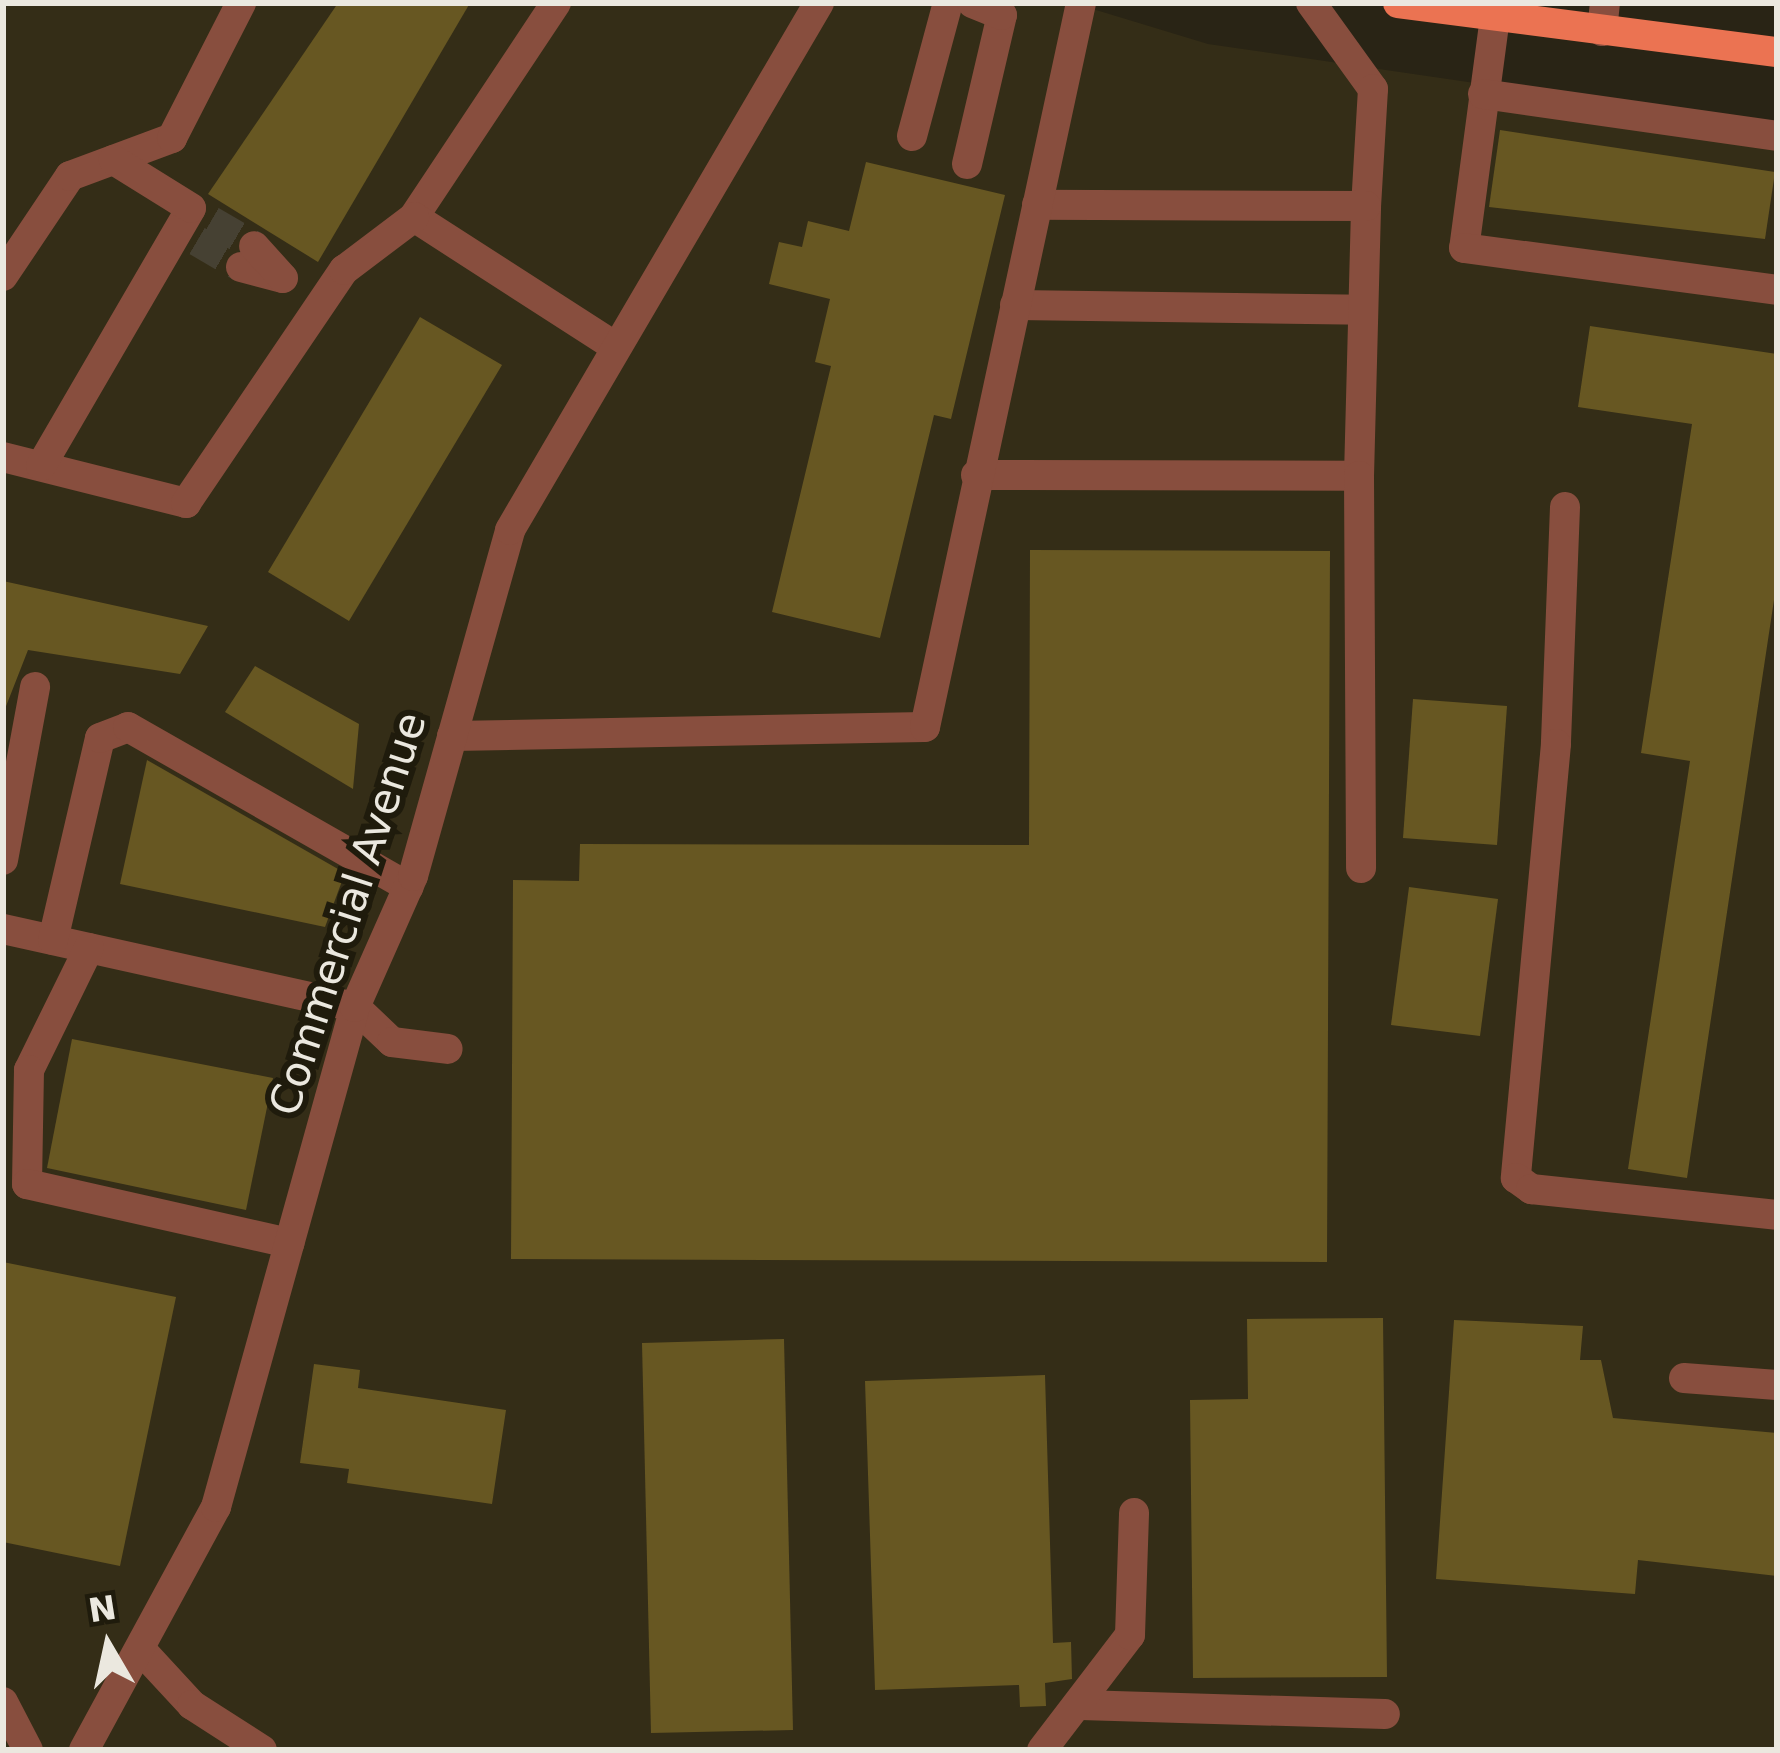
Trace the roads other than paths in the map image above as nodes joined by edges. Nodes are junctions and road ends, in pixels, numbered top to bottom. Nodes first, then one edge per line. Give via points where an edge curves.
1 (241, 3) edge
2 (556, 3) edge
3 (819, 3) edge
4 (948, 3) edge
5 (972, 3) edge
6 (1081, 3) edge
7 (1311, 3) edge
8 (1398, 3) edge
9 (1530, 12) edge
10 (1496, 16) junction
11 (1603, 17) edge
12 (1777, 52) edge
13 (1483, 94) junction
14 (912, 136) dead end
15 (1777, 136) edge
16 (114, 160) junction
17 (967, 164) dead end
18 (1037, 206) junction
19 (1366, 206) junction
20 (414, 217) junction
21 (247, 256) tunnel mouth
22 (3, 276) edge
23 (1777, 290) edge
24 (321, 303) junction
25 (1015, 305) junction
26 (1364, 310) junction
27 (614, 346) junction
28 (3, 457) edge
29 (41, 466) junction
30 (976, 475) junction
31 (1359, 476) junction
32 (1565, 507) dead end
33 (35, 686) dead end
34 (452, 736) junction
35 (3, 860) edge
36 (1361, 868) dead end
37 (409, 887) junction
38 (3, 929) edge
39 (52, 940) junction
40 (89, 948) junction
41 (355, 1007) junction
42 (448, 1048) dead end
43 (1777, 1215) edge
44 (289, 1243) junction
45 (1684, 1378) dead end
46 (1777, 1385) edge
47 (1134, 1513) dead end
48 (143, 1652) junction
49 (3, 1702) edge
50 (1081, 1706) junction
51 (1385, 1714) dead end
52 (213, 1720) junction
53 (28, 1750) edge
54 (84, 1750) edge
55 (200, 1750) edge
56 (262, 1750) edge
57 (1042, 1750) edge

1 - 16 street via 172,138
2 - 20 street
3 - 27 street, Commercial Avenue
4 - 14 street
5 - 17 street via 1002,16
6 - 18 street
7 - 19 street via 1373,89
8 - 10 main road
9 - 10 main road
9 - 11 main road
10 - 13 street
11 - 12 main road
13 - 15 street
13 - 23 street via 1464,248
16 - 22 street via 70,176
16 - 29 street via 194,225
18 - 19 street
18 - 25 street
19 - 26 street
20 - 24 street via 344,270
20 - 27 street
21 - 24 street
24 - 29 street via 186,503
25 - 26 street
25 - 30 street
26 - 31 street
27 - 34 street, Commercial Avenue via 510,530
28 - 29 street
30 - 31 street
30 - 34 street via 925,727
31 - 36 street
32 - 43 street via 1556,744 1516,1178 1532,1189
33 - 35 street
34 - 37 street, Commercial Avenue
37 - 39 street via 146,732 100,738
37 - 41 street, Commercial Avenue
38 - 39 street
39 - 40 street
40 - 41 street
40 - 44 street via 29,1070 27,1184
41 - 42 street via 392,1042
41 - 44 street, Commercial Avenue
44 - 48 street, Commercial Avenue via 216,1507
45 - 46 street
47 - 50 street via 1130,1635
48 - 52 street
48 - 54 street, Commercial Avenue
49 - 53 street
50 - 51 street
50 - 57 street
52 - 55 street
52 - 56 street

